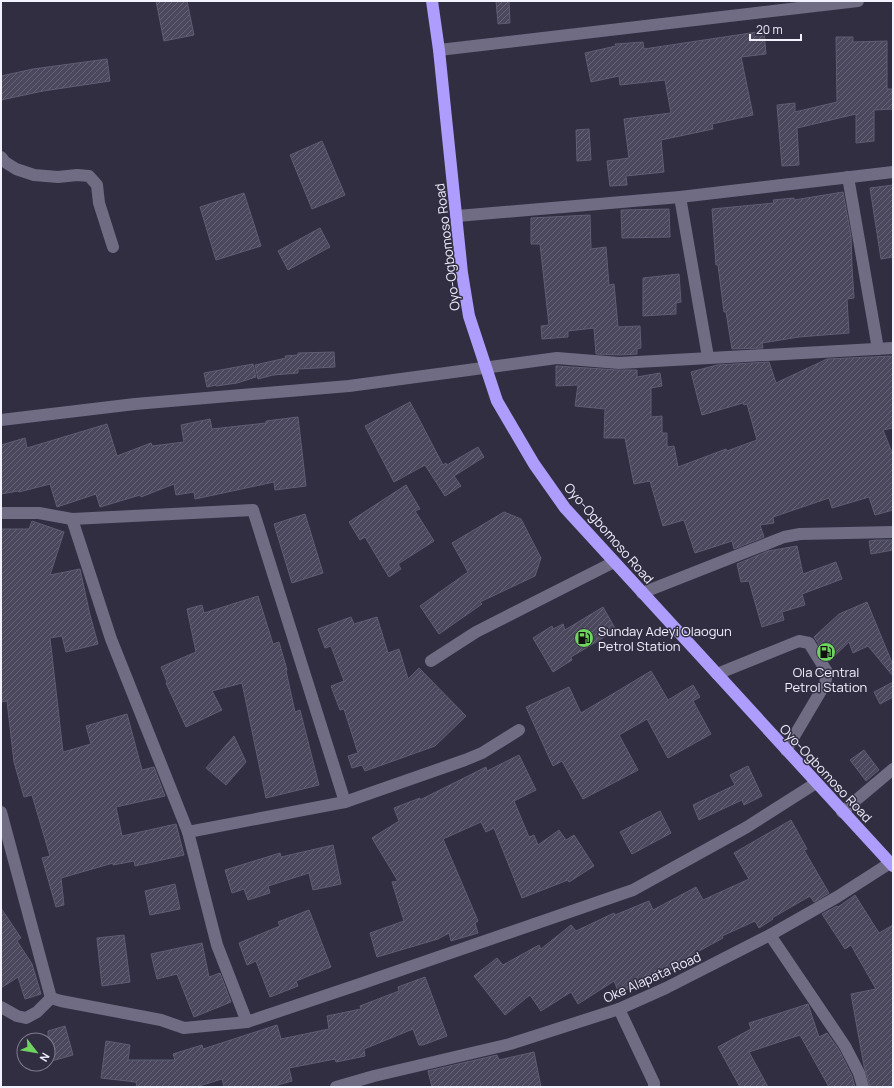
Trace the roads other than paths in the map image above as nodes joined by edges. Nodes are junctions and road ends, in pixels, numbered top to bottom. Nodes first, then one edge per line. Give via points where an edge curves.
1 (432, 1) edge
2 (858, 1) edge
3 (439, 50) junction
4 (1, 157) edge
5 (893, 172) edge
6 (848, 177) junction
7 (680, 197) junction
8 (457, 216) junction
9 (113, 247) dead end
10 (893, 348) edge
11 (878, 349) junction
12 (708, 357) junction
13 (486, 368) junction
14 (1, 420) edge
15 (1, 513) edge
16 (72, 519) junction
17 (893, 532) edge
18 (614, 562) junction
19 (642, 593) junction
20 (431, 661) dead end
21 (717, 674) junction
22 (518, 730) dead end
23 (786, 750) junction
24 (893, 769) edge
25 (816, 783) junction
26 (345, 802) junction
27 (1, 812) edge
28 (842, 812) junction
29 (188, 832) junction
30 (891, 865) edge
31 (770, 935) junction
32 (51, 998) junction
33 (1, 1007) edge
34 (619, 1009) junction
35 (247, 1022) junction
36 (336, 1087) edge
37 (654, 1087) edge
38 (862, 1087) edge

1 - 3 highway, Oyo-Ogbomoso Road
2 - 3 street
3 - 8 highway, Oyo-Ogbomoso Road
4 - 9 street via 16,169 34,175 89,176 97,185 99,203
5 - 6 street
6 - 7 street
6 - 11 street
7 - 8 street
7 - 12 street
8 - 13 highway, Oyo-Ogbomoso Road via 469,316
10 - 11 street
11 - 12 street
12 - 13 street via 619,363 557,358
13 - 14 street via 349,386 135,404
13 - 18 highway, Oyo-Ogbomoso Road via 497,401 534,464 565,508
15 - 16 street via 39,513
16 - 26 street via 253,510
16 - 29 street via 111,639
17 - 19 street via 800,534 784,537
18 - 19 highway, Oyo-Ogbomoso Road
18 - 20 street via 476,632
19 - 21 highway, Oyo-Ogbomoso Road
21 - 23 highway, Oyo-Ogbomoso Road
21 - 23 street via 799,641 809,643 827,672 825,684
22 - 26 street via 465,760
23 - 25 highway, Oyo-Ogbomoso Road
24 - 28 street
25 - 28 highway, Oyo-Ogbomoso Road
25 - 35 street via 747,828 633,890
26 - 29 street
27 - 32 street
28 - 30 highway, Oyo-Ogbomoso Road
29 - 35 street via 218,945
30 - 31 street, Oke Alapata Road
31 - 34 street, Oke Alapata Road
31 - 38 street via 841,1040 859,1073
32 - 33 street via 37,1012 26,1018
32 - 35 street via 162,1020 184,1028
34 - 36 street, Oke Alapata Road via 510,1044
34 - 37 street

